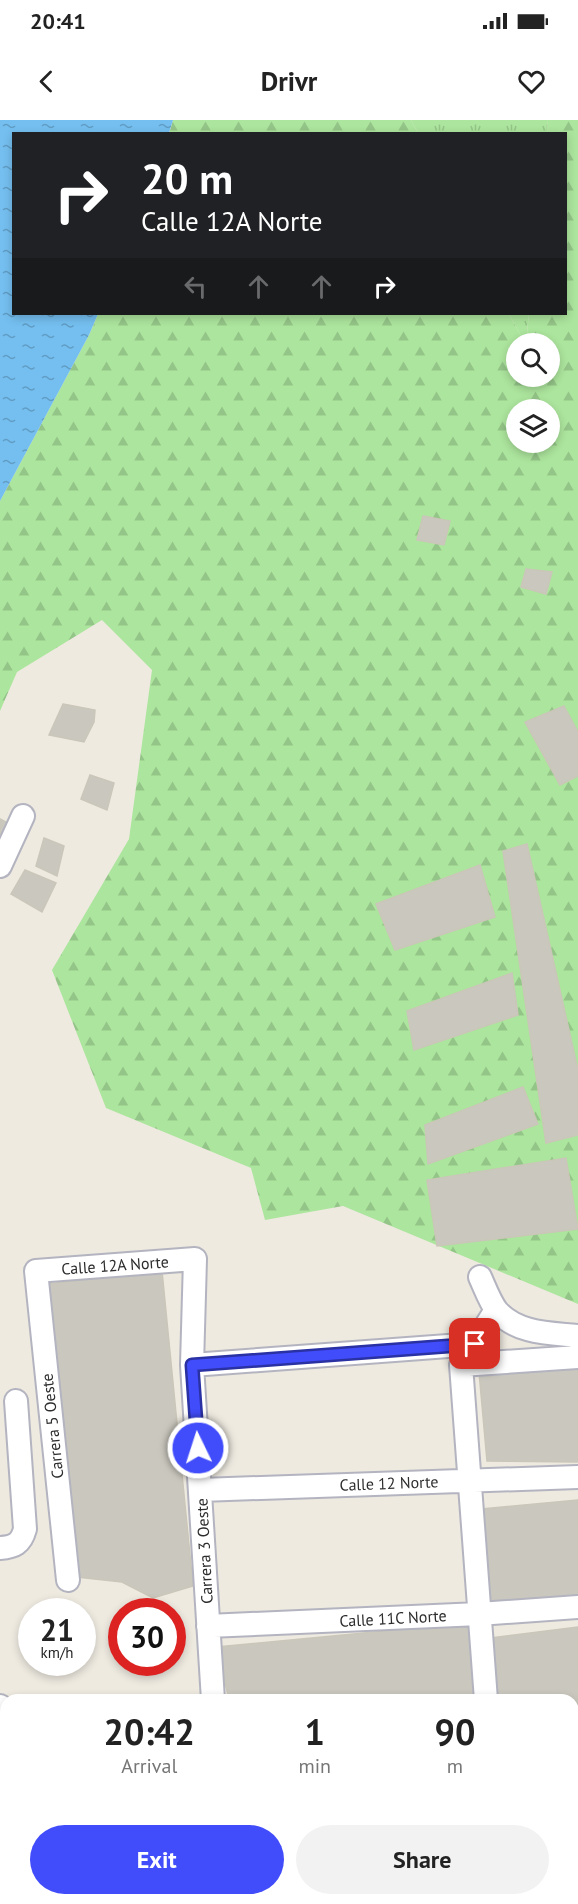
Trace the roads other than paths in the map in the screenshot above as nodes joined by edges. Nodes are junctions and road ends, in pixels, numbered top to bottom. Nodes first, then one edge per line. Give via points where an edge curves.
1 (23, 816) dead end
2 (0, 866) edge
3 (195, 1260) joint
4 (36, 1271) joint
5 (480, 1277) dead end
6 (496, 1310) junction
7 (578, 1336) edge
8 (475, 1344) junction
9 (578, 1357) edge
10 (192, 1365) junction
11 (461, 1365) junction
12 (16, 1401) dead end
13 (578, 1477) edge
14 (470, 1480) junction
15 (201, 1490) junction
16 (0, 1548) edge
17 (68, 1580) dead end
18 (578, 1607) edge
19 (479, 1614) junction
20 (208, 1626) junction
21 (213, 1694) edge
22 (486, 1694) edge

1 - 2 street
3 - 4 street, Calle 12A Norte
3 - 10 street, Carrera 3 Oeste
4 - 17 street, Carrera 5 Oeste
5 - 6 street
6 - 7 street via 511,1323 534,1332
6 - 8 street
8 - 10 street
8 - 11 street
9 - 11 street
10 - 15 street, Carrera 3 Oeste
11 - 14 street
12 - 16 street via 25,1529 14,1547
13 - 14 street, Calle 12 Norte
14 - 15 street, Calle 12 Norte
14 - 19 street
15 - 20 street, Carrera 3 Oeste
18 - 19 street, Calle 11C Norte
19 - 20 street, Calle 11C Norte
19 - 22 street
20 - 21 street, Carrera 3 Oeste

